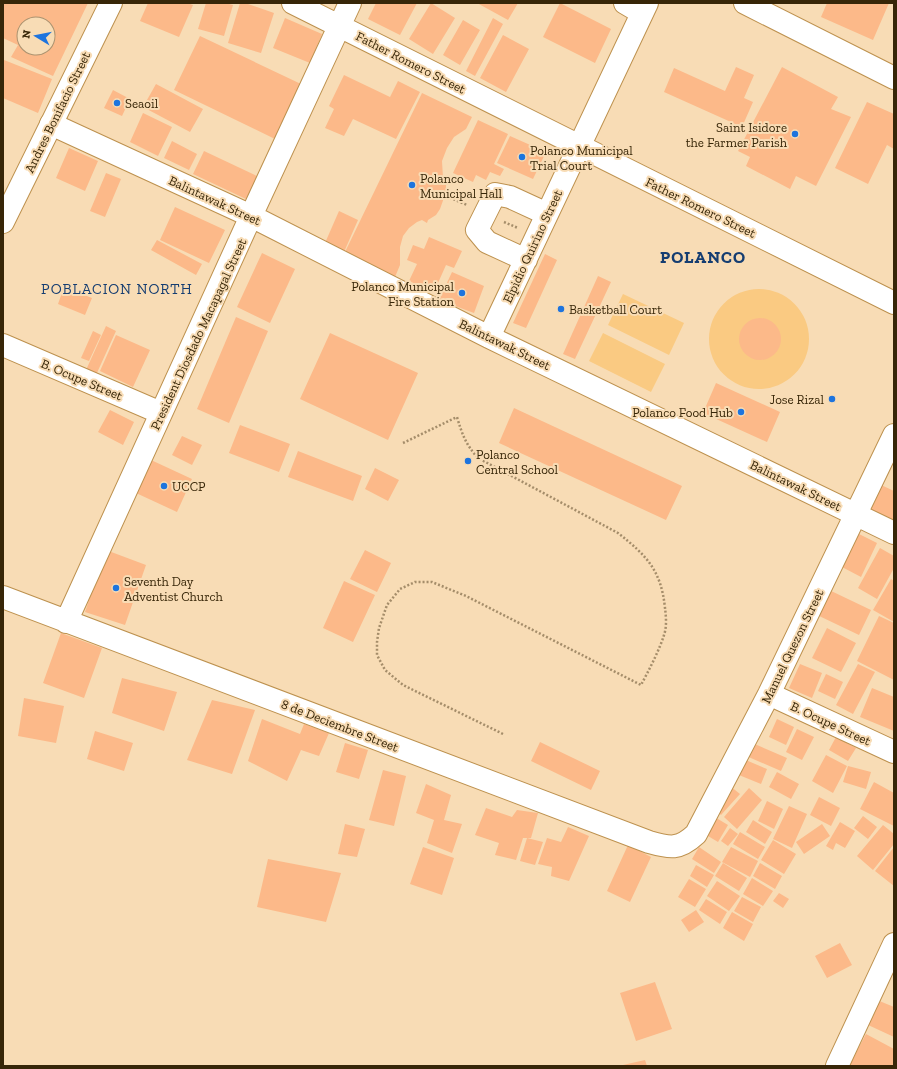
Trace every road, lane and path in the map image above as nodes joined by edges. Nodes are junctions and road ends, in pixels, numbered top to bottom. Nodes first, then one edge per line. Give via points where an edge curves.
1 (111, 3) edge
2 (293, 3) edge
3 (350, 3) edge
4 (745, 3) edge
5 (638, 6) edge
6 (339, 26) junction
7 (894, 78) edge
8 (51, 124) junction
9 (579, 146) junction
10 (547, 214) junction
11 (251, 216) junction
12 (3, 222) edge
13 (526, 260) junction
14 (894, 303) edge
15 (489, 337) junction
16 (3, 345) edge
17 (161, 413) junction
18 (894, 435) edge
19 (403, 443) dead end
20 (856, 514) junction
21 (894, 534) edge
22 (3, 597) edge
23 (66, 622) junction
24 (769, 694) junction
25 (503, 734) dead end
26 (894, 752) edge
27 (678, 846) joint
28 (894, 944) edge
29 (837, 1066) edge

1 - 8 street, Andres Bonifacio Street
2 - 6 street, Father Romero Street
3 - 6 street, President Diosdado Macapagal Street
4 - 7 street
5 - 9 street, Elpidio Quirino Street
6 - 9 street, Father Romero Street
6 - 11 street, President Diosdado Macapagal Street
8 - 11 street, Balintawak Street
8 - 12 street, Andres Bonifacio Street
9 - 10 street, Elpidio Quirino Street
9 - 14 street, Father Romero Street
10 - 13 street, Elpidio Quirino Street
10 - 13 street via 510,196 495,194 477,230 487,242
11 - 15 street, Balintawak Street
11 - 17 street, President Diosdado Macapagal Street
13 - 15 street, Elpidio Quirino Street
15 - 20 street, Balintawak Street
16 - 17 street, B. Ocupe Street
17 - 23 street, President Diosdado Macapagal Street
18 - 20 street, Manuel Quezon Street
19 - 25 path via 458,417 461,432 478,458 618,533 639,550 653,568 663,590 665,634 642,685 466,596 432,582 415,582 400,589 387,605 379,628 377,655 385,670 403,685
20 - 21 street, Balintawak Street
20 - 24 street, Manuel Quezon Street
22 - 23 street, 8 de Deciembre Street
23 - 27 street, 8 de Deciembre Street via 649,842 666,847
24 - 26 street, B. Ocupe Street
24 - 27 street, Manuel Quezon Street via 696,834
28 - 29 street

